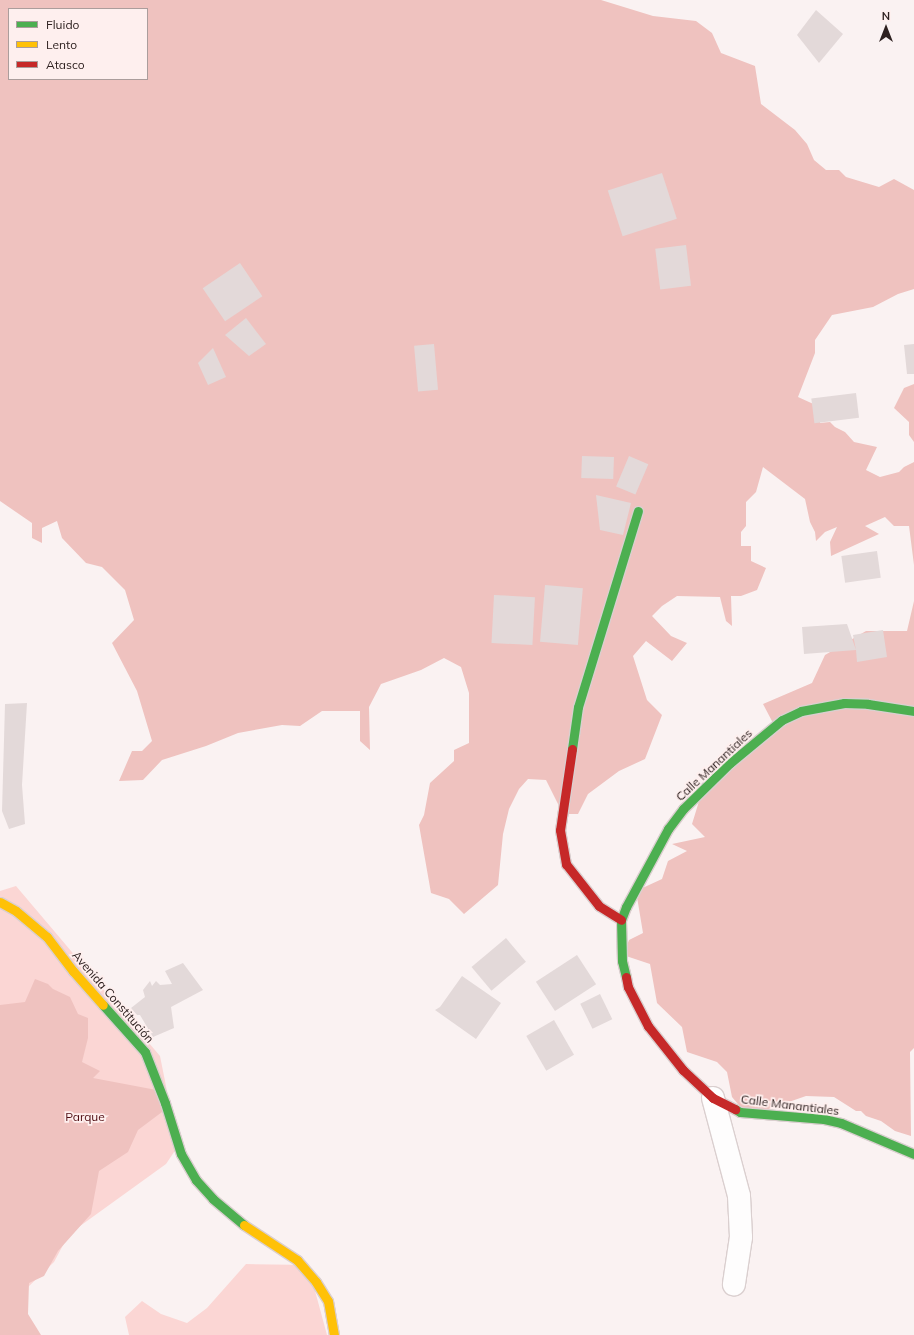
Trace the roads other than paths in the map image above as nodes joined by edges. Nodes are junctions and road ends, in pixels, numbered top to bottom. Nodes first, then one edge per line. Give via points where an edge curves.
1 (638, 511) dead end
2 (914, 711) edge
3 (0, 902) edge
4 (621, 920) junction
5 (713, 1098) junction
6 (914, 1154) edge
7 (734, 1284) dead end
8 (334, 1335) edge

1 - 4 street via 578,707 560,830 566,864 599,906
2 - 4 street, Calle Manantiales via 844,703 801,711 782,720 730,763 684,809 668,829
3 - 8 street, Avenida Constitución via 16,911 47,937 145,1052 182,1154 196,1180 237,1221 297,1260 328,1301
4 - 5 street, Calle Manantiales via 622,961 628,987 648,1026 683,1070
5 - 6 street, Calle Manantiales via 740,1112 824,1119 841,1123
5 - 7 street via 739,1196 741,1237

